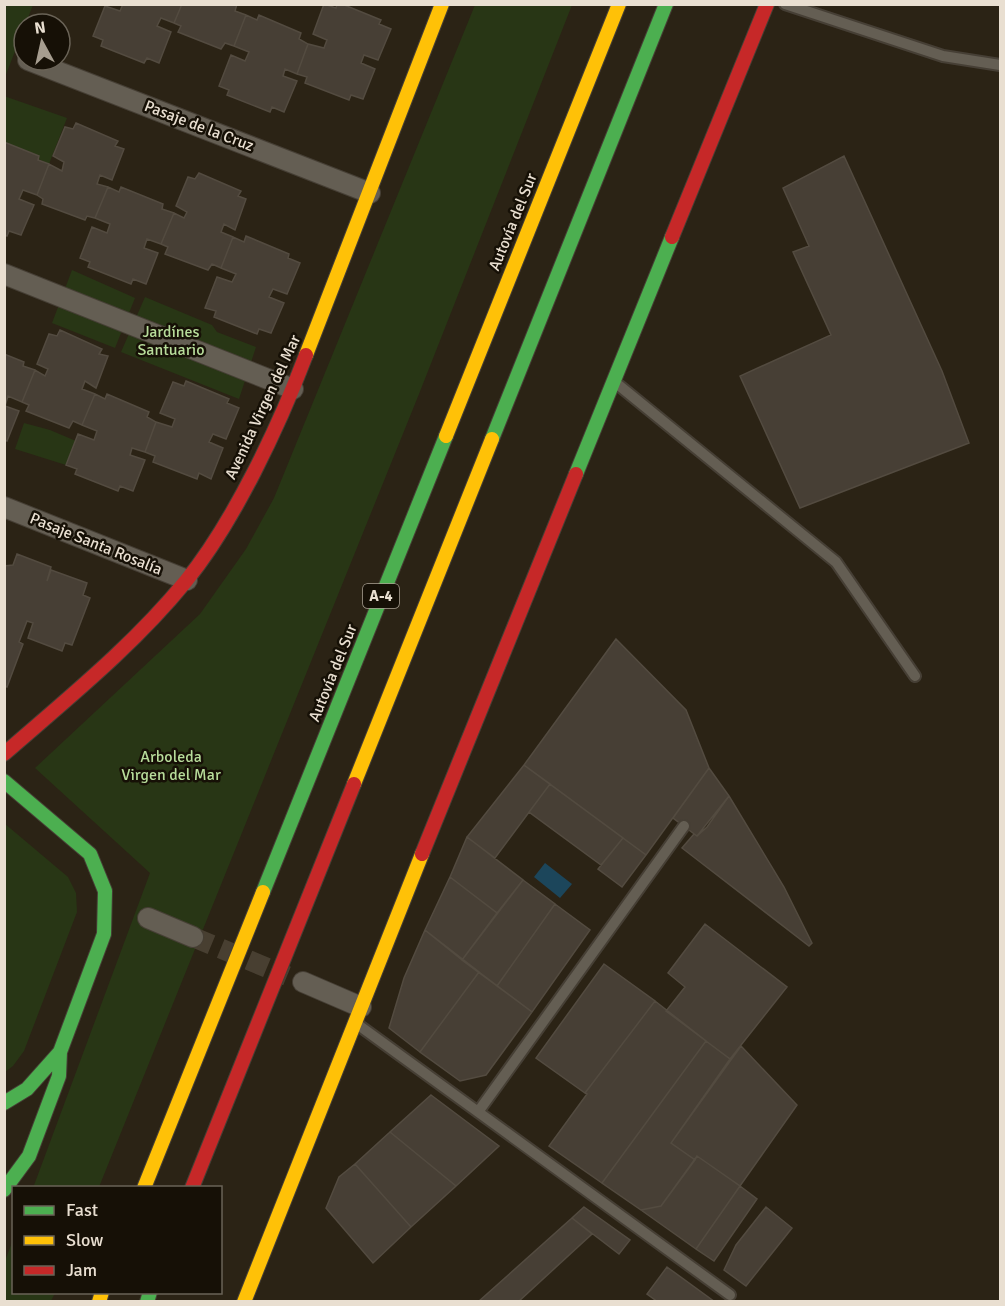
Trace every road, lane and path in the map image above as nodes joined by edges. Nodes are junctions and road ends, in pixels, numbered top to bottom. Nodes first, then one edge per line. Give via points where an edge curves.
1 (619, 4) edge
2 (666, 4) edge
3 (767, 4) edge
4 (785, 4) edge
5 (442, 5) edge
6 (1000, 65) edge
7 (59, 72) edge
8 (370, 193) junction
9 (4, 274) edge
10 (613, 381) junction
11 (293, 389) junction
12 (4, 507) edge
13 (187, 580) junction
14 (915, 676) dead end
15 (4, 754) edge
16 (4, 781) edge
17 (684, 826) dead end
18 (148, 918) dead end
19 (193, 937) tunnel mouth
20 (303, 982) tunnel mouth
21 (358, 1015) junction
22 (60, 1052) junction
23 (4, 1103) edge
24 (478, 1112) junction
25 (145, 1186) edge
26 (193, 1186) edge
27 (4, 1190) edge
28 (730, 1295) dead end
29 (244, 1302) edge

1 - 25 main road, Autovía del Sur / A-4
2 - 26 main road, A-4
3 - 10 main road
4 - 6 lane via 943,56
5 - 8 main road, Avenida Virgen del Mar
7 - 8 street, Pasaje de la Cruz
8 - 11 main road, Avenida Virgen del Mar
9 - 11 street
10 - 14 lane via 836,562
10 - 21 main road
11 - 13 main road, Avenida Virgen del Mar via 234,508
12 - 13 street, Pasaje Santa Rosalía
13 - 15 main road, Avenida Virgen del Mar via 123,650
16 - 22 main road via 90,854 105,891 104,934
17 - 24 lane
18 - 19 street
20 - 21 street
21 - 24 lane
21 - 29 main road
22 - 23 main road via 27,1089
22 - 27 main road via 59,1076 29,1156
24 - 28 lane

